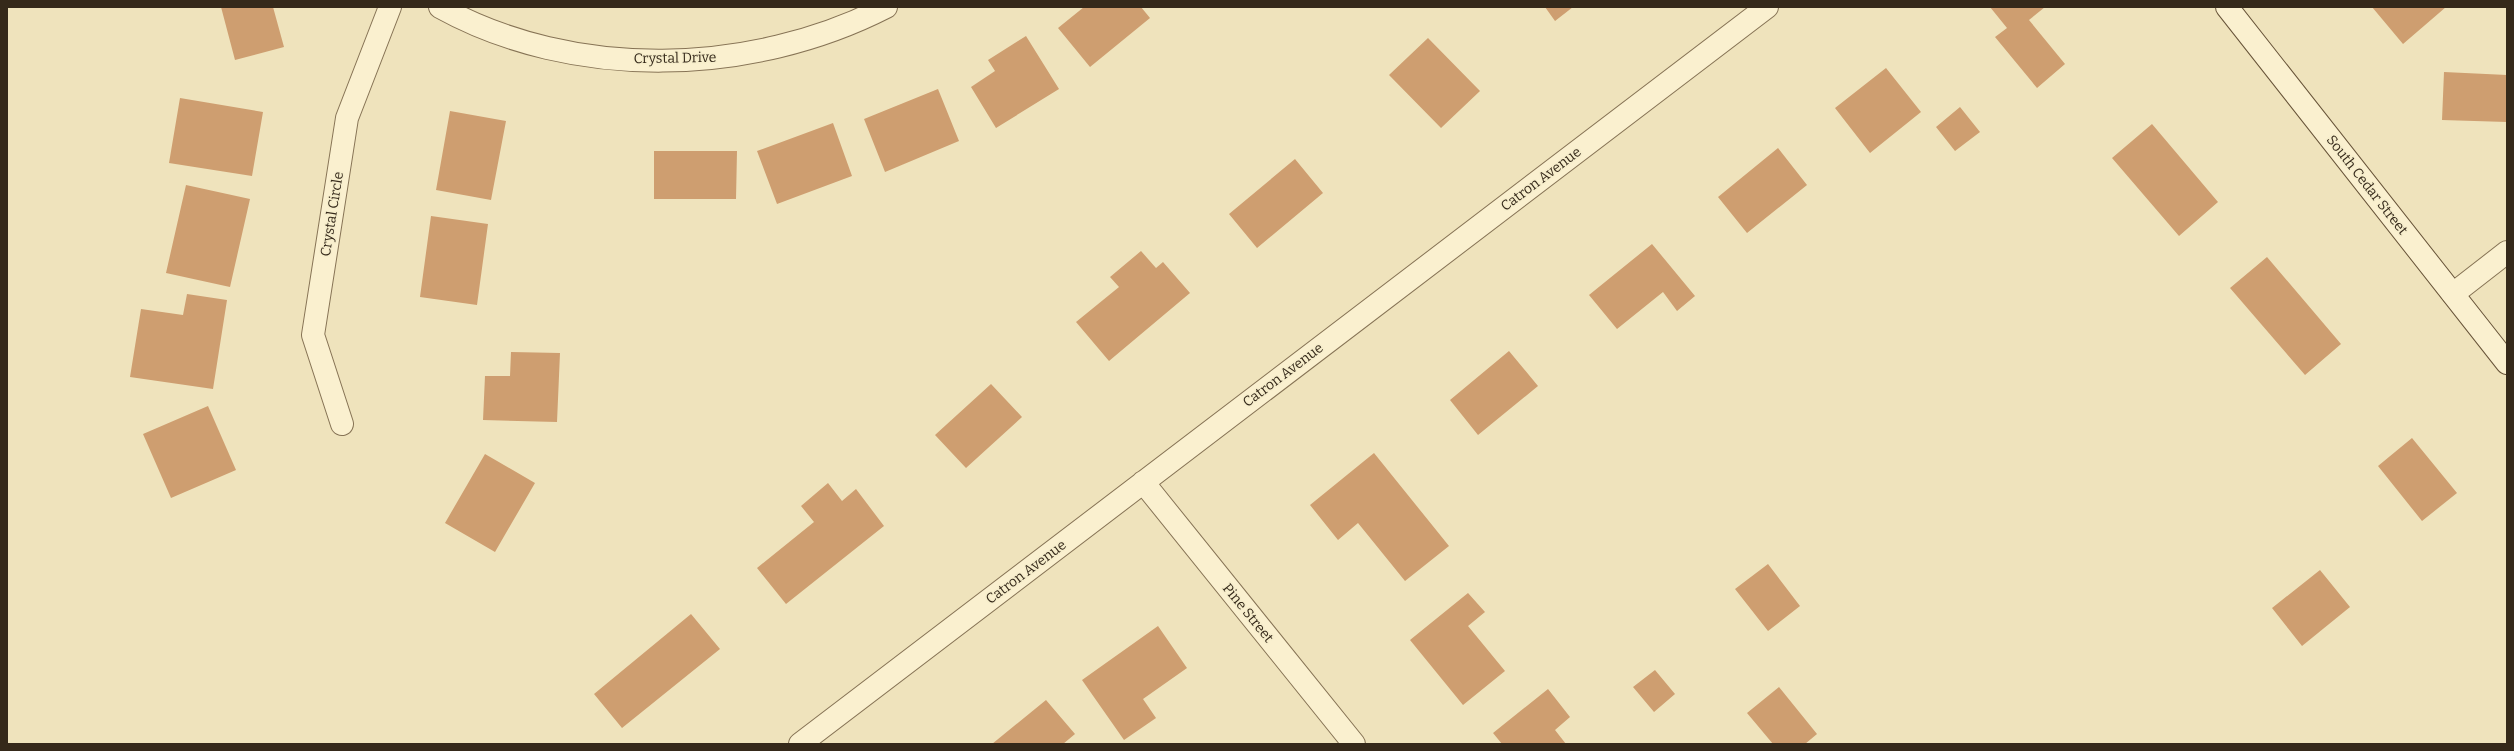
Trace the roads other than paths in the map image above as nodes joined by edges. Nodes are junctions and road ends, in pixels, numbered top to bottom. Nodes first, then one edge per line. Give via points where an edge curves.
1 (390, 7) edge
2 (440, 7) edge
3 (886, 7) edge
4 (1767, 7) edge
5 (2227, 7) edge
6 (2507, 252) edge
7 (2453, 294) junction
8 (2507, 363) edge
9 (342, 424) dead end
10 (1143, 482) junction
11 (800, 744) edge
12 (1354, 744) edge

1 - 9 street, Crystal Circle via 347,118 314,335
2 - 3 street, Crystal Drive via 459,18 517,39 585,55 654,61 724,57 792,44 858,21
4 - 10 street, Catron Avenue
5 - 7 street, South Cedar Street
6 - 7 street
7 - 8 street, South Cedar Street
10 - 11 street, Catron Avenue
10 - 12 street, Pine Street

